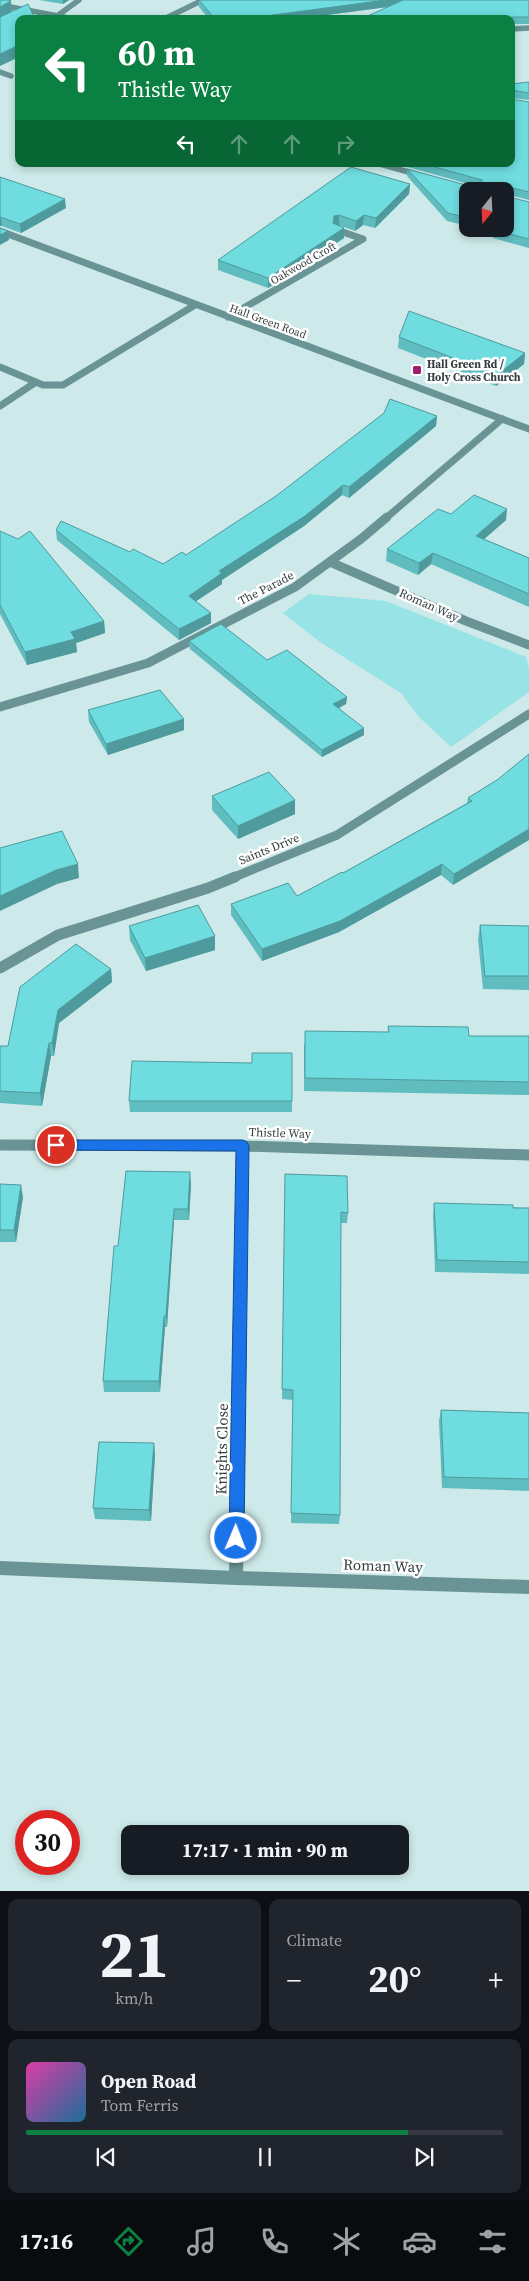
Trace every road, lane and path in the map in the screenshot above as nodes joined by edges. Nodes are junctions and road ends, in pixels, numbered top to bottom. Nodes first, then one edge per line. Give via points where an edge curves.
1 (80, 0) edge
2 (203, 0) edge
3 (0, 5) edge
4 (26, 10) junction
5 (17, 15) edge
6 (52, 15) edge
7 (58, 15) edge
8 (172, 15) edge
9 (529, 28) edge
10 (515, 29) edge
11 (0, 72) edge
12 (11, 76) dead end
13 (391, 167) edge
14 (430, 178) edge
15 (338, 230) edge
16 (0, 231) edge
17 (195, 304) junction
18 (228, 317) junction
19 (0, 367) edge
20 (36, 382) junction
21 (0, 406) edge
22 (502, 419) junction
23 (529, 429) edge
24 (330, 562) junction
25 (529, 645) edge
26 (0, 707) edge
27 (529, 714) edge
28 (0, 968) edge
29 (0, 1145) edge
30 (243, 1146) junction
31 (529, 1156) edge
32 (0, 1568) edge
33 (236, 1578) junction
34 (529, 1587) edge

1 - 7 street
2 - 8 street
3 - 4 street
4 - 5 street
4 - 6 street
9 - 10 street
11 - 12 street
13 - 14 street
15 - 18 street, Oakwood Croft via 363,240
16 - 17 street, Hall Green Road
17 - 18 street, Hall Green Road
17 - 20 street via 63,385 49,386
18 - 22 street, Hall Green Road
19 - 20 street
20 - 21 street
22 - 23 street, Hall Green Road
22 - 24 street, The Parade via 361,540
24 - 25 street, Roman Way
24 - 26 street, The Parade via 295,587 148,663
27 - 28 street, Saints Drive via 337,835 208,888 58,935
29 - 30 street, Thistle Way
30 - 31 street, Thistle Way
30 - 33 street, Knights Close
32 - 33 street
33 - 34 street, Roman Way

